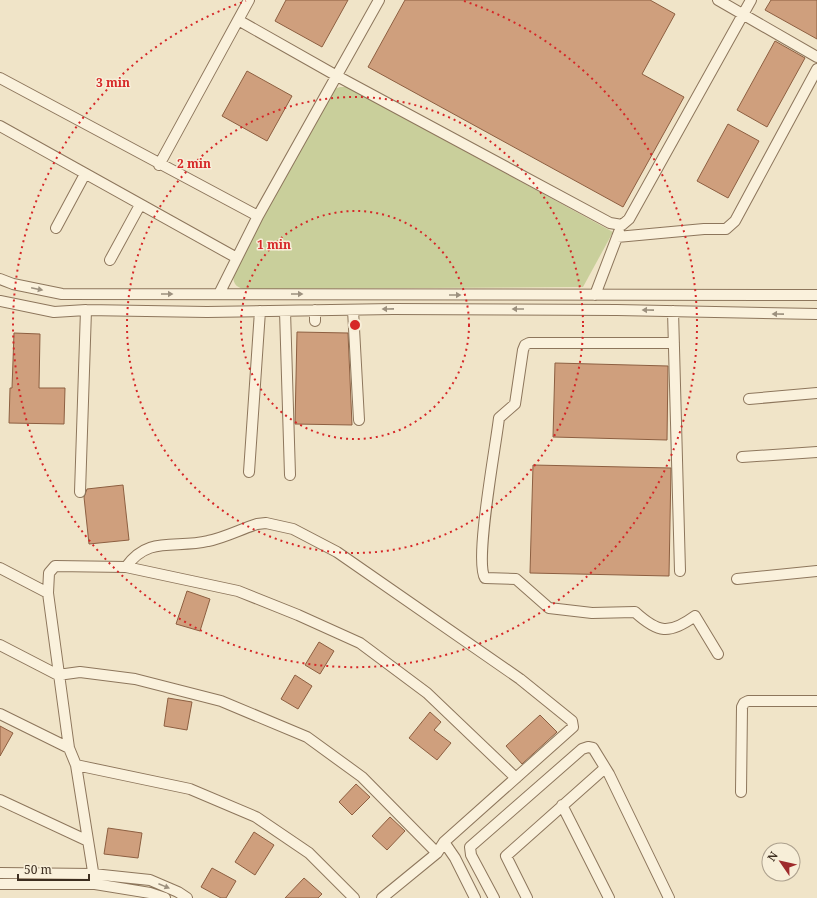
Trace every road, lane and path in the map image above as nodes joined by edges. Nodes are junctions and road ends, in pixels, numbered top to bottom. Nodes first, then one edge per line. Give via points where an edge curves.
1 (248, 0) edge
2 (379, 0) edge
3 (718, 0) edge
4 (751, 0) edge
5 (743, 14) junction
6 (238, 20) junction
7 (817, 57) edge
8 (817, 69) edge
9 (337, 76) junction
10 (0, 78) edge
11 (0, 126) edge
12 (159, 165) junction
13 (85, 174) junction
14 (140, 205) junction
15 (258, 216) junction
16 (622, 225) junction
17 (56, 228) dead end
18 (617, 237) junction
19 (237, 258) junction
20 (110, 260) dead end
21 (0, 278) edge
22 (219, 294) junction
23 (439, 295) junction
24 (595, 295) junction
25 (817, 296) edge
26 (0, 301) edge
27 (439, 309) junction
28 (86, 310) junction
29 (315, 310) junction
30 (353, 310) junction
31 (260, 311) junction
32 (285, 311) junction
33 (673, 311) junction
34 (817, 314) edge
35 (315, 321) dead end
36 (674, 343) junction
37 (817, 393) edge
38 (749, 399) dead end
39 (359, 420) dead end
40 (817, 452) edge
41 (742, 458) dead end
42 (249, 472) dead end
43 (290, 475) dead end
44 (80, 492) dead end
45 (126, 567) junction
46 (0, 568) edge
47 (680, 571) dead end
48 (817, 571) edge
49 (737, 579) dead end
50 (48, 593) junction
51 (0, 645) edge
52 (718, 654) dead end
53 (58, 675) junction
54 (817, 700) edge
55 (0, 714) edge
56 (69, 748) junction
57 (76, 765) junction
58 (605, 768) junction
59 (516, 778) junction
60 (741, 792) dead end
61 (0, 800) edge
62 (562, 805) junction
63 (88, 842) junction
64 (444, 842) junction
65 (437, 853) junction
66 (0, 873) edge
67 (94, 879) junction
68 (0, 884) edge
69 (165, 898) edge
70 (187, 898) edge
71 (354, 898) edge
72 (382, 898) edge
73 (475, 898) edge
74 (494, 898) edge
75 (527, 898) edge
76 (609, 898) edge
77 (669, 898) edge

1 - 6 street
2 - 9 street
3 - 5 street
4 - 5 street
5 - 7 street
5 - 16 street via 629,219
6 - 9 street
6 - 12 street
8 - 18 street via 736,221 726,229
9 - 15 street
9 - 16 street via 610,223
10 - 12 street
11 - 13 street
12 - 15 street
13 - 14 street
13 - 17 street
14 - 19 street
14 - 20 street
15 - 19 street
16 - 18 street
18 - 24 street
19 - 22 street
21 -> 22 street via 13,284 62,294
22 -> 23 street
23 -> 24 street
23 - 27 street
24 - 25 street
26 - 28 street via 54,312
27 -> 30 street
33 -> 27 street
28 - 31 street
28 - 44 street
29 - 30 street
29 - 32 street
29 - 35 street
30 - 39 street
31 - 32 street
31 - 42 street
32 - 43 street
34 -> 33 street
33 - 36 street
36 - 47 street
36 - 52 street via 525,345 522,350 515,404 500,418 481,549 482,573 484,578 516,579 549,608 592,613 635,612 650,626 665,630 695,616 698,617
37 - 38 street
40 - 41 street
45 - 50 street via 55,566 49,573
45 - 59 street via 238,591 360,643 427,693
45 - 59 street via 139,552 164,543 207,542 266,523 293,529 338,552 520,679 572,721 573,727
46 - 50 street
48 - 49 street
50 - 53 street
51 - 53 street
53 - 56 street
53 - 65 street via 80,672 135,679 221,701 307,737 362,777
54 - 60 street via 748,700 744,703
55 - 56 street
56 - 57 street
57 - 63 street
57 - 71 street via 190,789 256,816 309,853
58 - 62 street
58 - 74 street via 593,748 582,749 470,847 471,855
58 - 77 street
59 - 64 street
61 - 63 street
62 - 75 street via 506,856
62 - 76 street
63 - 67 street
64 - 65 street
64 - 73 street
65 - 72 street
66 - 67 street
67 - 68 street
67 - 69 street
67 -> 70 street via 150,880

